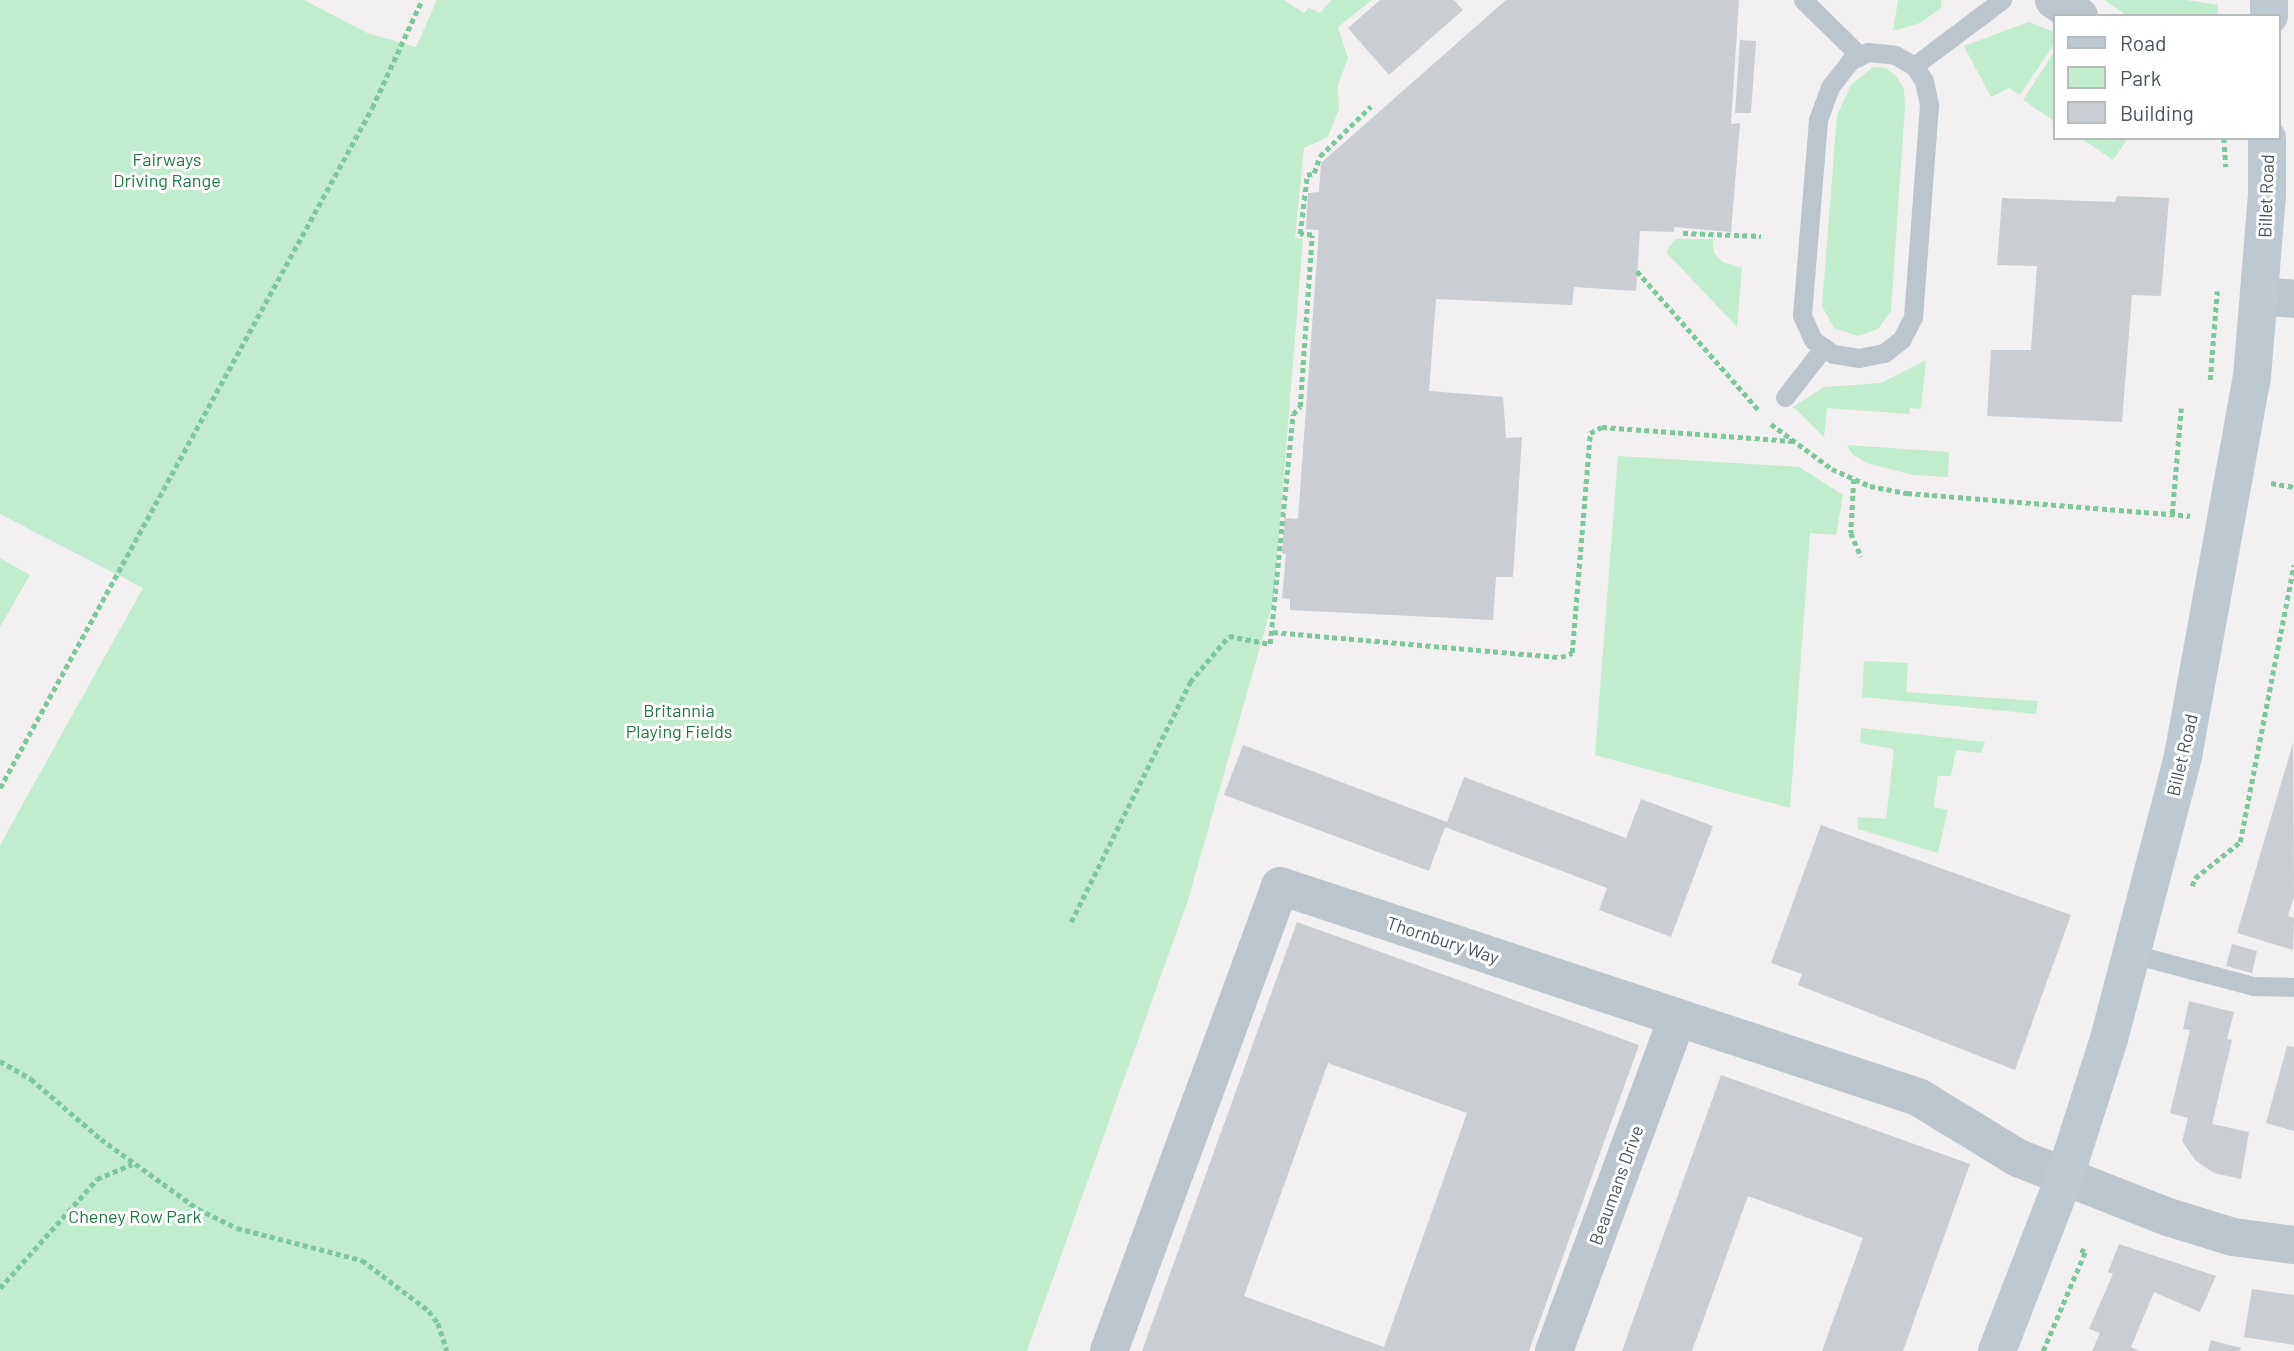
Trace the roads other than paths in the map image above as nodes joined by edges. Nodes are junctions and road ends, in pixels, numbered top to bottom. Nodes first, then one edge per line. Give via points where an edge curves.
1 (1803, 0) edge
2 (2002, 0) edge
3 (2054, 0) edge
4 (2076, 14) edge
5 (1860, 56) junction
6 (1914, 66) junction
7 (2267, 140) edge
8 (2277, 297) edge
9 (1824, 347) junction
10 (1785, 397) dead end
11 (2133, 954) junction
12 (2294, 986) edge
13 (1677, 1018) junction
14 (2064, 1176) junction
15 (2294, 1245) edge
16 (1109, 1351) edge
17 (1554, 1351) edge
18 (1997, 1351) edge

1 - 5 lane
2 - 6 lane
3 - 4 street
5 - 6 lane via 1868,52 1895,55
5 - 9 lane via 1850,61 1830,87 1818,121 1802,315 1814,341
6 - 9 lane via 1924,81 1929,105 1913,317 1902,340 1884,353 1858,358 1833,354
7 - 8 main road, Billet Road
8 - 11 main road, Billet Road via 2183,755
9 - 10 lane
11 - 12 lane via 2253,986
11 - 14 main road, Billet Road
13 - 14 street, Thornbury Way via 1918,1097 1997,1147
13 - 16 street, Thornbury Way via 1280,886
13 - 17 street, Beaumans Drive
14 - 15 street, Thornbury Way via 2185,1223 2233,1237
14 - 18 main road, Billet Road

